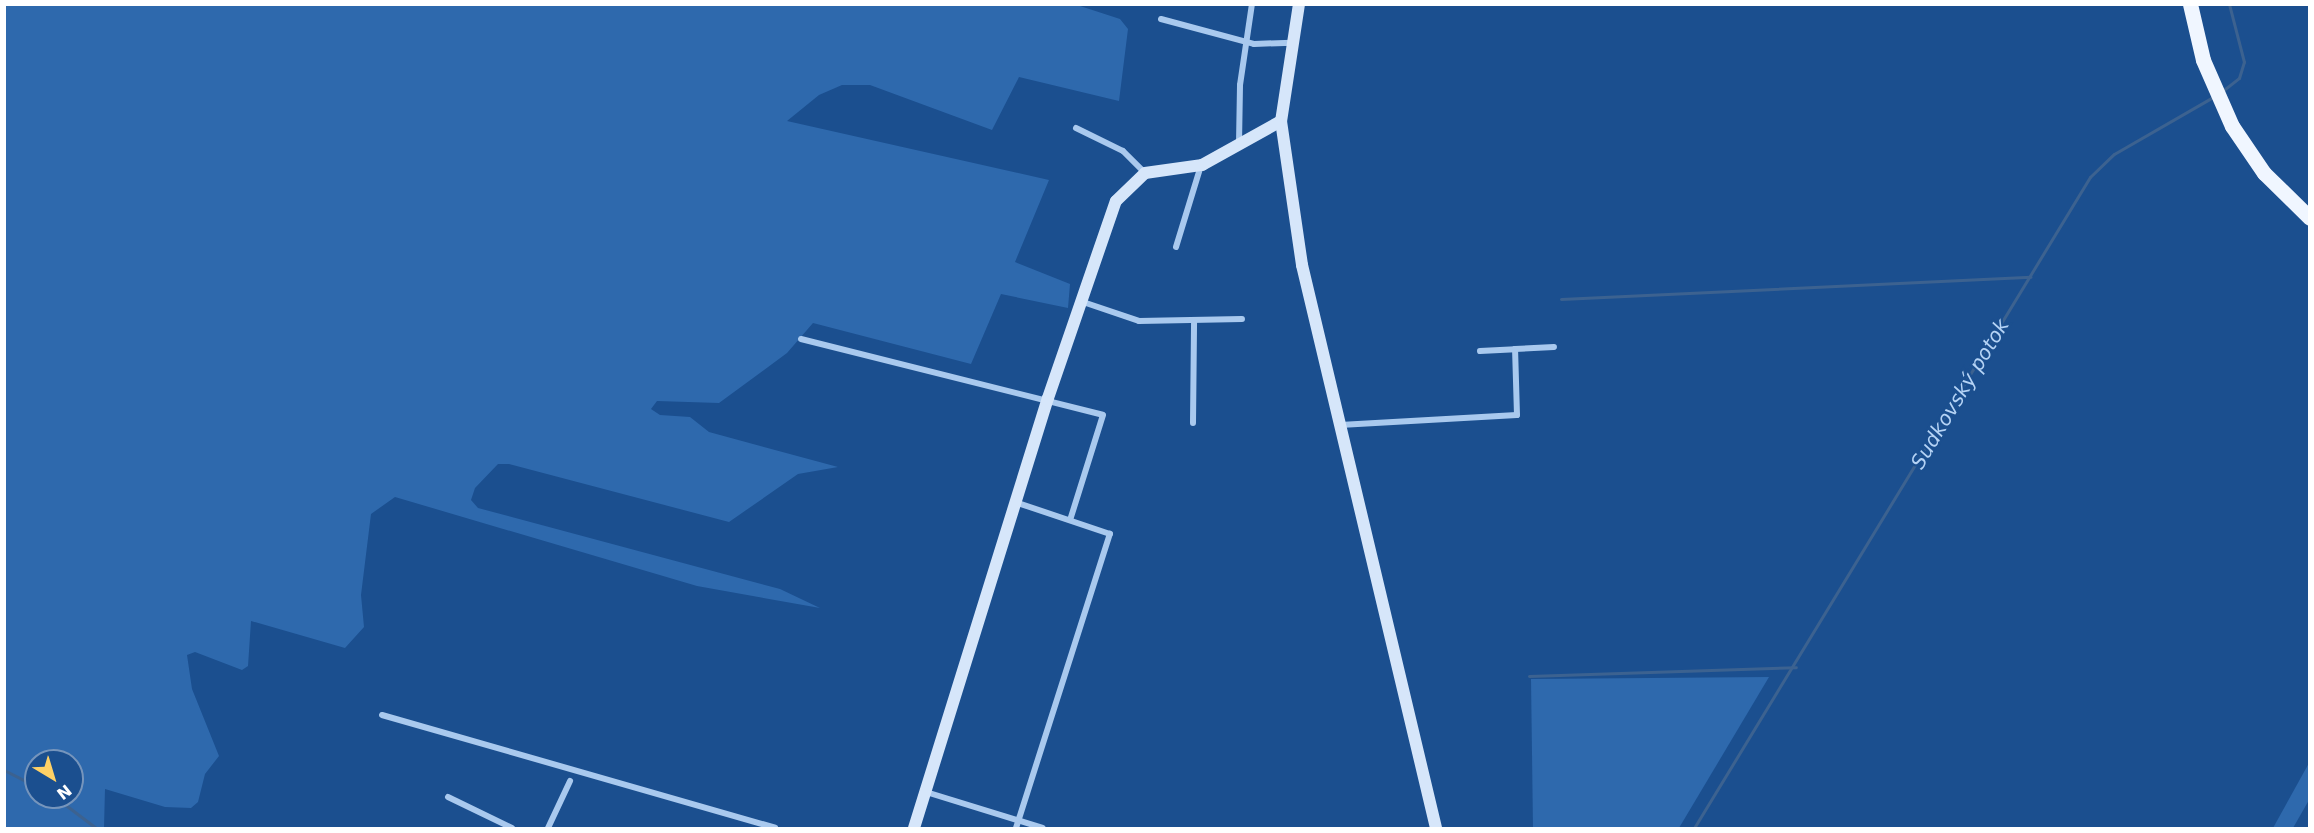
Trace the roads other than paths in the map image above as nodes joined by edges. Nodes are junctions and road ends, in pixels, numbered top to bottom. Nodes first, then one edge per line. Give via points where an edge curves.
1 (1252, 4) edge
2 (1299, 4) edge
3 (2190, 4) edge
4 (1161, 19) dead end
5 (1246, 42) junction
6 (1293, 43) junction
7 (1281, 121) junction
8 (1076, 128) dead end
9 (1241, 145) junction
10 (1202, 165) junction
11 (1145, 173) junction
12 (2310, 218) edge
13 (1176, 247) dead end
14 (1083, 302) junction
15 (1242, 319) dead end
16 (1194, 321) junction
17 (801, 339) dead end
18 (1554, 347) dead end
19 (1515, 349) junction
20 (1480, 351) dead end
21 (1048, 399) junction
22 (1193, 423) dead end
23 (1339, 425) junction
24 (1018, 503) junction
25 (1070, 520) junction
26 (382, 715) dead end
27 (570, 781) dead end
28 (926, 792) junction
29 (448, 797) dead end
30 (1019, 820) junction
31 (512, 828) edge
32 (548, 828) edge
33 (775, 828) edge
34 (914, 828) edge
35 (1016, 828) edge
36 (1043, 828) edge
37 (1436, 828) edge

1 - 5 street
2 - 6 street
3 - 12 main road via 2203,60 2240,140 2275,185
4 - 5 street
5 - 6 street
5 - 9 street via 1240,85
6 - 7 street
7 - 9 street
7 - 23 street via 1302,265
8 - 11 street via 1123,151
9 - 10 street
10 - 11 street
10 - 13 street
11 - 14 street via 1116,201
14 - 16 street via 1139,321
14 - 21 street
15 - 16 street
16 - 22 street
17 - 21 street
18 - 19 street
19 - 20 street
19 - 23 street via 1517,415
21 - 24 street
21 - 25 street via 1103,415
23 - 37 street
24 - 25 street
24 - 28 street
25 - 30 street via 1110,534
26 - 33 street
27 - 32 street
28 - 30 street
28 - 34 street
29 - 31 street
30 - 35 street
30 - 36 street

